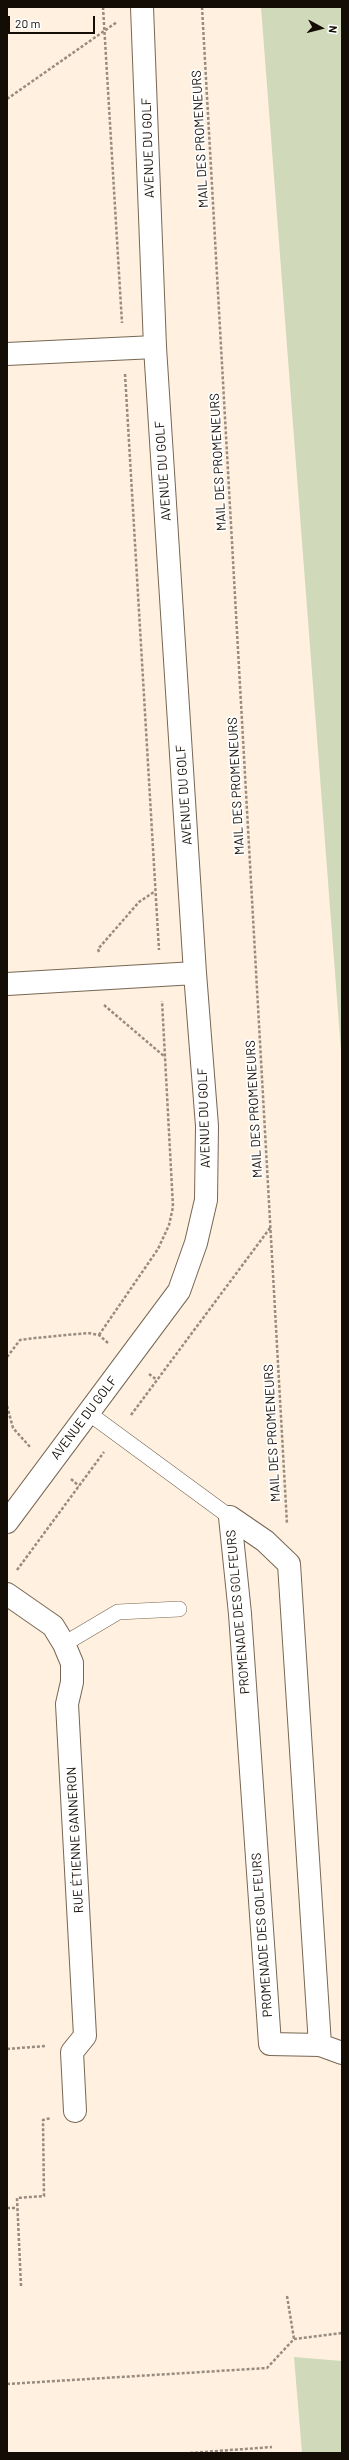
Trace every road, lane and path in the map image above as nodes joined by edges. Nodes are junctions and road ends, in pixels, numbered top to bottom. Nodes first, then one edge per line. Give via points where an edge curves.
1 (104, 7) edge
2 (142, 7) edge
3 (202, 7) edge
4 (122, 19) dead end
5 (105, 30) junction
6 (7, 99) edge
7 (155, 347) junction
8 (124, 348) junction
9 (7, 354) edge
10 (195, 973) junction
11 (161, 975) junction
12 (7, 984) edge
13 (270, 1228) junction
14 (99, 1335) junction
15 (8, 1355) edge
16 (128, 1358) junction
17 (7, 1406) edge
18 (88, 1412) junction
19 (117, 1434) junction
20 (49, 1464) junction
21 (230, 1517) junction
22 (7, 1522) edge
23 (289, 1564) junction
24 (16, 1571) dead end
25 (7, 1594) edge
26 (179, 1609) dead end
27 (64, 1644) junction
28 (320, 2045) junction
29 (7, 2048) edge
30 (72, 2052) junction
31 (342, 2054) edge
32 (75, 2112) joint
33 (7, 2208) edge
34 (17, 2208) junction
35 (21, 2286) dead end
36 (288, 2296) dead end
37 (342, 2333) edge
38 (294, 2338) junction
39 (7, 2384) edge
40 (272, 2447) dead end
41 (190, 2453) edge

1 - 5 path
2 - 7 street, AVENUE DU GOLF
3 - 13 path, MAIL DES PROMENEURS
4 - 5 path
5 - 6 path
5 - 8 path
7 - 8 street
7 - 10 street, AVENUE DU GOLF
8 - 9 street
8 - 11 path
10 - 11 street
10 - 16 street, AVENUE DU GOLF via 207,1126 206,1200 196,1243 179,1290
11 - 12 street
11 - 14 path via 173,1207 158,1249
13 - 19 path
13 - 23 path, MAIL DES PROMENEURS
14 - 15 path via 88,1333 20,1340
14 - 16 path
16 - 18 street, AVENUE DU GOLF
17 - 20 path via 13,1428
18 - 19 lane
18 - 20 street, AVENUE DU GOLF
19 - 21 lane
19 - 24 path
20 - 22 street, AVENUE DU GOLF
21 - 23 street, PROMENADE DES GOLFEURS via 265,1541
21 - 28 street, PROMENADE DES GOLFEURS via 240,1622 270,2044
23 - 28 street
25 - 27 street, RUE ÉTIENNE GANNERON via 53,1626
26 - 27 lane via 118,1612
27 - 30 street, RUE ÉTIENNE GANNERON via 72,1663 72,1682 67,1704 85,2036
28 - 31 street, PROMENADE DES GOLFEURS
29 - 30 path via 58,2046
30 - 32 street
32 - 34 path via 43,2120 44,2196 17,2198
33 - 34 path
34 - 35 path
36 - 38 path
37 - 38 path
38 - 39 path via 267,2368
40 - 41 path

